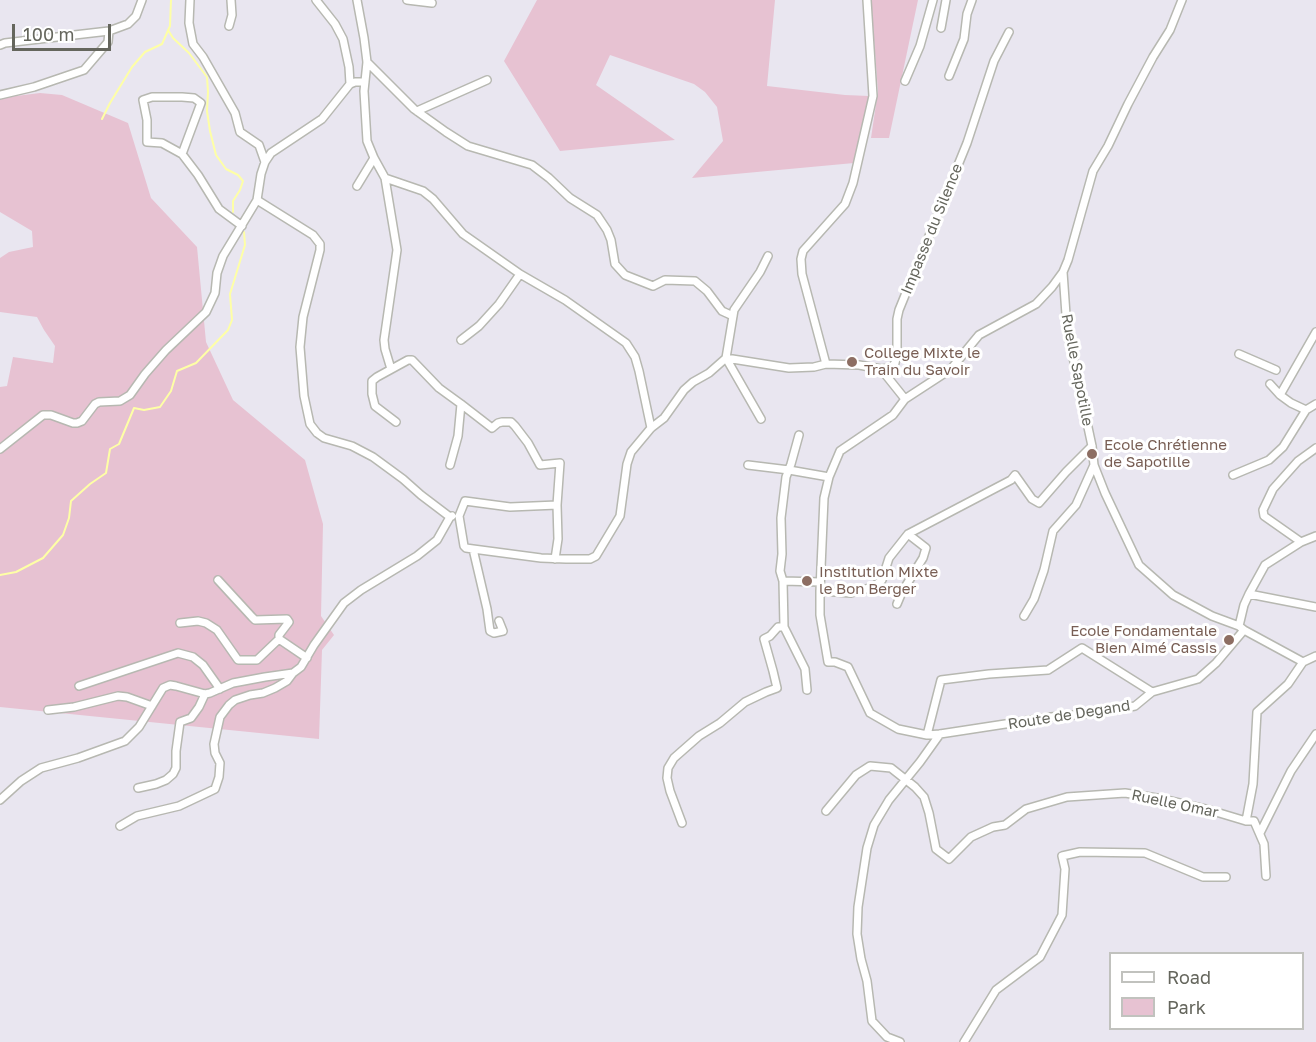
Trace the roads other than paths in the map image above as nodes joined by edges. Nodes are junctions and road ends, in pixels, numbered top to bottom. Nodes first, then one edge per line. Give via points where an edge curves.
1 (142, 0) edge
2 (190, 0) edge
3 (231, 0) edge
4 (316, 0) edge
5 (357, 0) edge
6 (407, 0) edge
7 (867, 0) edge
8 (933, 0) edge
9 (946, 0) edge
10 (972, 0) edge
11 (1182, 0) edge
12 (432, 3) dead end
13 (229, 26) dead end
14 (941, 28) dead end
15 (108, 31) junction
16 (1010, 32) dead end
17 (0, 45) edge
18 (367, 62) junction
19 (949, 76) dead end
20 (487, 80) dead end
21 (905, 81) dead end
22 (365, 82) junction
23 (350, 84) junction
24 (0, 95) edge
25 (417, 111) junction
26 (182, 154) junction
27 (374, 158) junction
28 (265, 162) junction
29 (385, 178) junction
30 (357, 186) dead end
31 (257, 200) junction
32 (242, 226) junction
33 (768, 256) dead end
34 (1064, 272) junction
35 (520, 274) junction
36 (733, 316) junction
37 (1316, 332) edge
38 (461, 340) dead end
39 (1239, 354) dead end
40 (726, 358) junction
41 (826, 364) junction
42 (391, 369) junction
43 (881, 369) junction
44 (1276, 370) dead end
45 (1270, 384) dead end
46 (1280, 394) junction
47 (905, 399) junction
48 (461, 404) junction
49 (1316, 404) edge
50 (1306, 410) junction
51 (761, 419) dead end
52 (396, 422) dead end
53 (651, 428) junction
54 (799, 435) dead end
55 (1092, 446) junction
56 (1316, 448) edge
57 (0, 449) edge
58 (450, 465) dead end
59 (748, 465) dead end
60 (1094, 465) junction
61 (789, 470) junction
62 (1233, 475) dead end
63 (829, 477) junction
64 (557, 505) junction
65 (455, 516) junction
66 (908, 534) junction
67 (1316, 536) edge
68 (1300, 542) junction
69 (473, 549) junction
70 (555, 559) junction
71 (218, 580) dead end
72 (783, 581) junction
73 (820, 587) junction
74 (1249, 594) junction
75 (897, 603) dead end
76 (1316, 607) edge
77 (1024, 616) dead end
78 (499, 621) dead end
79 (180, 623) dead end
80 (784, 627) junction
81 (1241, 628) junction
82 (279, 639) junction
83 (1316, 656) edge
84 (308, 658) junction
85 (1303, 662) junction
86 (293, 673) junction
87 (79, 686) dead end
88 (220, 689) junction
89 (807, 690) dead end
90 (1152, 692) junction
91 (205, 694) junction
92 (152, 706) junction
93 (48, 710) dead end
94 (940, 734) junction
95 (1316, 734) edge
96 (927, 735) junction
97 (906, 779) junction
98 (138, 788) dead end
99 (0, 800) edge
100 (826, 811) dead end
101 (1246, 821) junction
102 (682, 823) dead end
103 (120, 826) dead end
104 (1260, 833) junction
105 (1266, 876) dead end
106 (1226, 877) dead end
107 (900, 1042) edge
108 (964, 1042) edge

1 - 15 street via 128,24
2 - 28 street via 193,44 235,113 240,132 259,145
3 - 13 street
4 - 23 street via 342,39
5 - 18 street
6 - 12 street
7 - 41 street via 873,96 853,183 845,204 803,251 801,259
8 - 21 street
9 - 14 street
10 - 19 street via 964,39
11 - 34 street, Ruelle Sapotille via 1170,30 1093,171
15 - 17 street
15 - 24 street via 108,42 84,70
16 - 43 street, Impasse du Silence via 994,61 967,143 899,310 895,363 891,368
18 - 22 street
18 - 25 street
20 - 25 street
22 - 23 street
22 - 27 street via 367,141
23 - 28 street via 322,119 271,153
25 - 36 street via 468,146 532,165 597,215 608,230 615,264 625,276 653,286 665,280 695,281 722,311
26 - 26 street via 162,143 147,142 143,100 182,97 201,103
26 - 32 street via 219,209
27 - 29 street
27 - 30 street
28 - 31 street
29 - 35 street via 423,191 463,234
29 - 42 street via 397,250 384,340
31 - 32 street
31 - 65 street via 320,244 300,347 310,424 324,438 373,457
32 - 57 street via 223,256 215,293 206,312 166,350 130,395 95,404 76,423 43,415
33 - 36 street
34 - 47 street via 1036,304 979,335 951,369
34 - 55 street, Ruelle Sapotille via 1067,328
35 - 38 street via 499,304
35 - 53 street via 565,300 626,344 635,357
36 - 40 street
37 - 46 street
39 - 44 street
40 - 41 street via 789,368
40 - 51 street
40 - 53 street via 688,386 664,418
41 - 43 street
42 - 48 street via 412,360
42 - 52 street via 372,381 372,394 375,406
43 - 47 street
45 - 46 street
46 - 50 street
47 - 63 street via 893,415 840,451
48 - 58 street
48 - 64 street via 492,428 510,422 540,465 560,463
49 - 50 street
50 - 62 street via 1283,447 1269,460
53 - 70 street via 628,457 620,516 599,552 590,559
54 - 61 street
55 - 60 street, Ruelle Sapotille
55 - 66 street via 1039,503 1015,475
56 - 68 street via 1273,489 1263,510 1264,516
59 - 61 street
60 - 77 street via 1076,506 1053,531 1044,570
60 - 81 street, Ruelle Sapotille via 1139,566 1173,596
61 - 63 street
61 - 72 street via 781,518
63 - 73 street via 824,498
64 - 65 street via 510,507 465,501
64 - 70 street
65 - 69 street via 466,548
65 - 84 street via 437,540 417,556 344,603
66 - 73 street via 889,558 882,579 873,587 851,593
66 - 75 street via 926,548
67 - 68 street
68 - 74 street via 1265,565
69 - 70 street
69 - 78 street via 489,631 502,632
71 - 82 street via 255,620 287,619
72 - 73 street
72 - 80 street
73 - 96 street, Route de Degand via 828,662 848,667 870,713 898,729
74 - 76 street
74 - 81 street
79 - 82 street via 198,621 211,626 235,657 242,660 257,660
80 - 89 street via 805,669
80 - 102 street via 778,627 764,639 777,688 745,702 699,736 668,768 670,791
81 - 85 street, Ruelle Sapotille
81 - 90 street, Route de Degand via 1216,663 1198,679
82 - 84 street
83 - 85 street
84 - 86 street
85 - 101 street via 1288,684 1257,712 1253,784
86 - 88 street via 233,683
86 - 103 street via 274,688 235,700 220,717 214,744 220,763 215,789 179,806 137,816
87 - 88 street via 178,653 198,661
88 - 91 street
90 - 94 street, Route de Degand via 1134,706
90 - 96 street via 1082,648 1048,670 941,680
91 - 92 street via 170,685 159,692
91 - 98 street via 191,718 180,722 173,774
92 - 93 street via 118,696
92 - 99 street via 125,741 41,768
94 - 96 street, Route de Degand
94 - 97 street
95 - 104 street via 1291,771
97 - 100 street via 891,768 870,766 856,775
97 - 101 street, Ruelle Omar via 924,797 936,849 949,860 971,837 1005,825 1026,809 1067,797 1125,794 1206,808
97 - 107 street via 874,825 867,848 857,934 872,1021 887,1037
101 - 104 street, Ruelle Omar via 1254,821
104 - 105 street
106 - 108 street via 1203,877 1145,853 1080,852 1062,856 1062,915 1040,957 996,990

